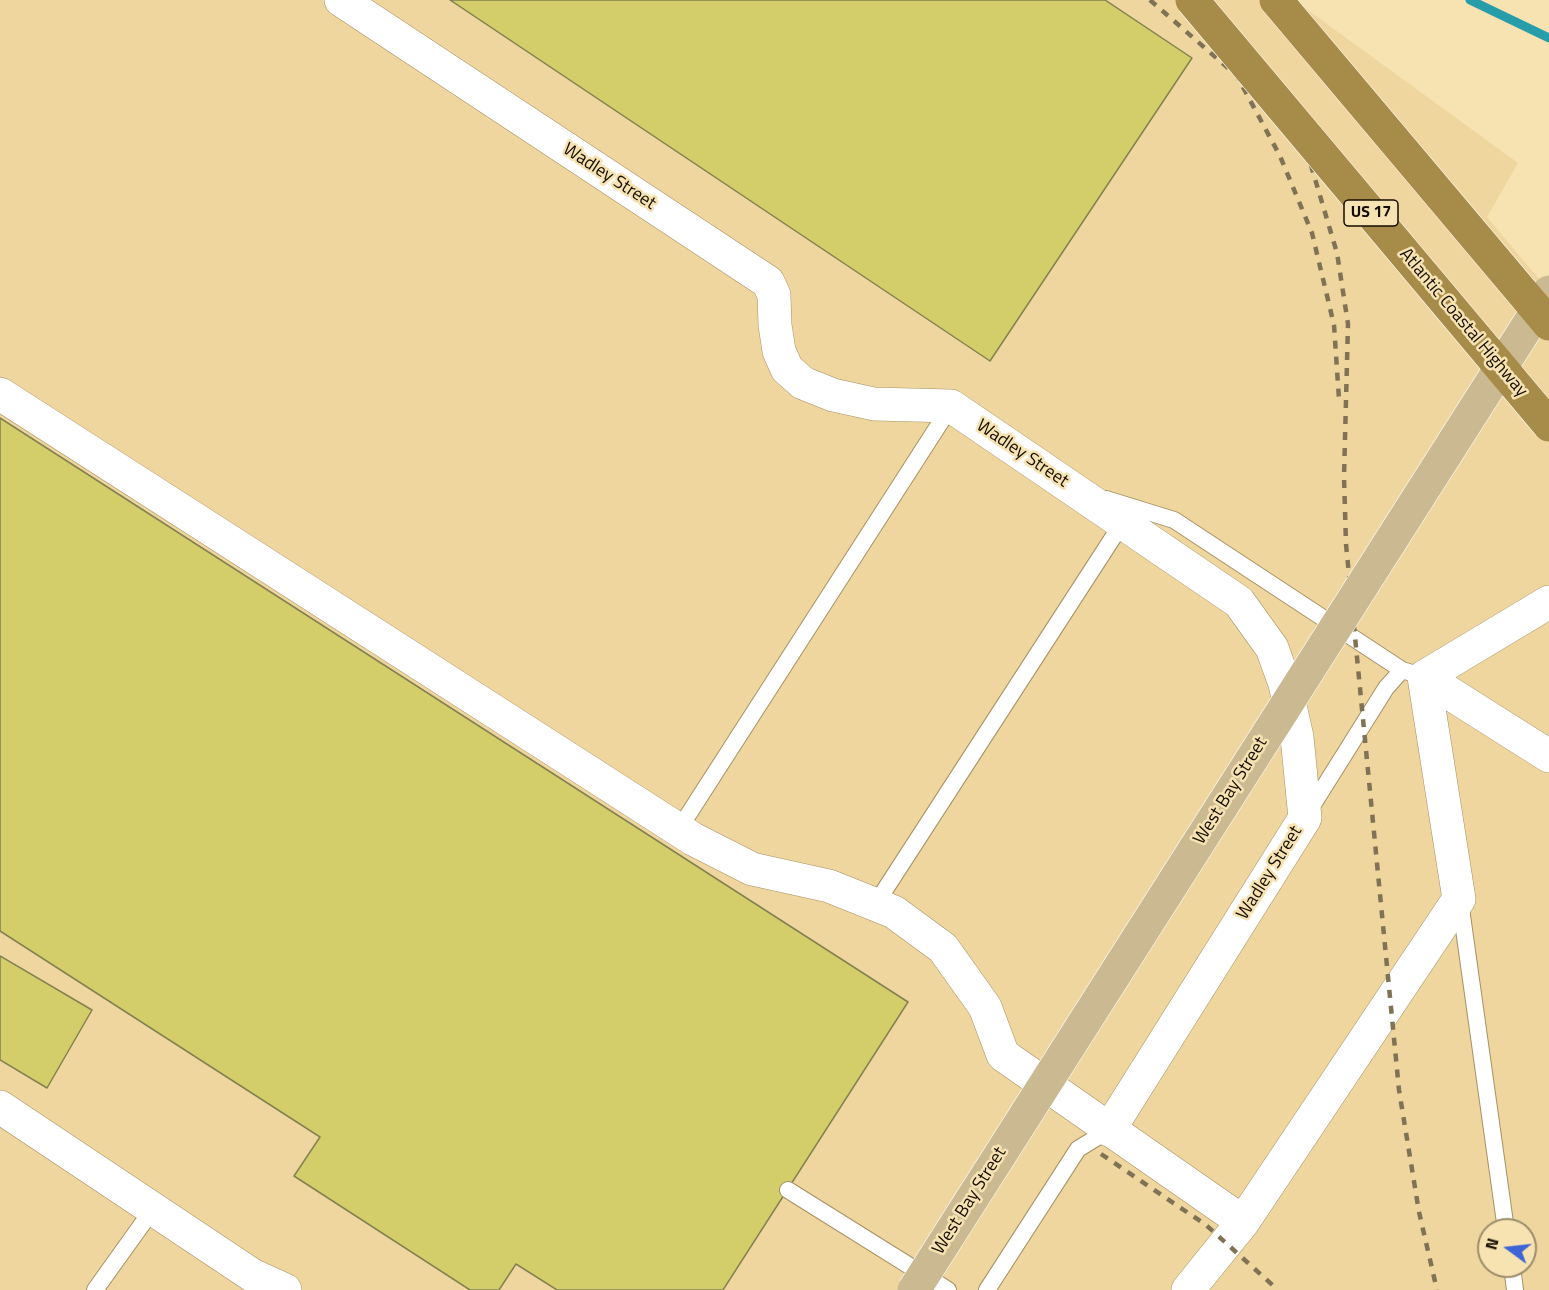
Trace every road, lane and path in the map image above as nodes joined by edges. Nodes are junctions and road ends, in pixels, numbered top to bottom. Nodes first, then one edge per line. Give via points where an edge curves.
1 (341, 0) edge
2 (1192, 0) edge
3 (1276, 0) edge
4 (1549, 292) edge
5 (1549, 324) edge
6 (0, 394) edge
7 (951, 406) junction
8 (1549, 425) edge
9 (1076, 491) junction
10 (1123, 522) junction
11 (1549, 602) edge
12 (1413, 673) junction
13 (1549, 756) edge
14 (1305, 818) junction
15 (679, 830) junction
16 (1460, 899) junction
17 (875, 905) junction
18 (0, 1107) edge
19 (1109, 1130) junction
20 (788, 1190) dead end
21 (153, 1209) junction
22 (1504, 1218) edge
23 (1243, 1222) junction
24 (95, 1290) edge
25 (285, 1290) edge
26 (914, 1290) edge
27 (948, 1290) edge
28 (987, 1290) edge
29 (1188, 1290) edge

1 - 7 street, Wadley Street via 768,282 774,295 779,351 787,369 802,384 874,404
2 - 8 highway, Atlantic Coastal Highway / US 17, bridge
3 - 5 highway, bridge
4 - 26 main road, West Bay Street, bridge
6 - 15 street
7 - 9 street, Wadley Street
7 - 15 lane
9 - 10 street, Wadley Street
9 - 12 lane via 1174,520
10 - 14 street, Wadley Street via 1239,602 1272,648 1297,737
10 - 17 lane
11 - 12 street
12 - 13 street
12 - 14 lane via 1386,688
12 - 16 street
14 - 19 street, Wadley Street
15 - 17 street via 752,868 829,886
16 - 22 lane
16 - 23 street
17 - 19 street via 894,912 943,948 985,1007 1003,1055
18 - 21 street
19 - 23 street
19 - 28 lane via 1078,1149
20 - 27 lane
21 - 24 lane
21 - 25 street via 252,1275
23 - 29 street

